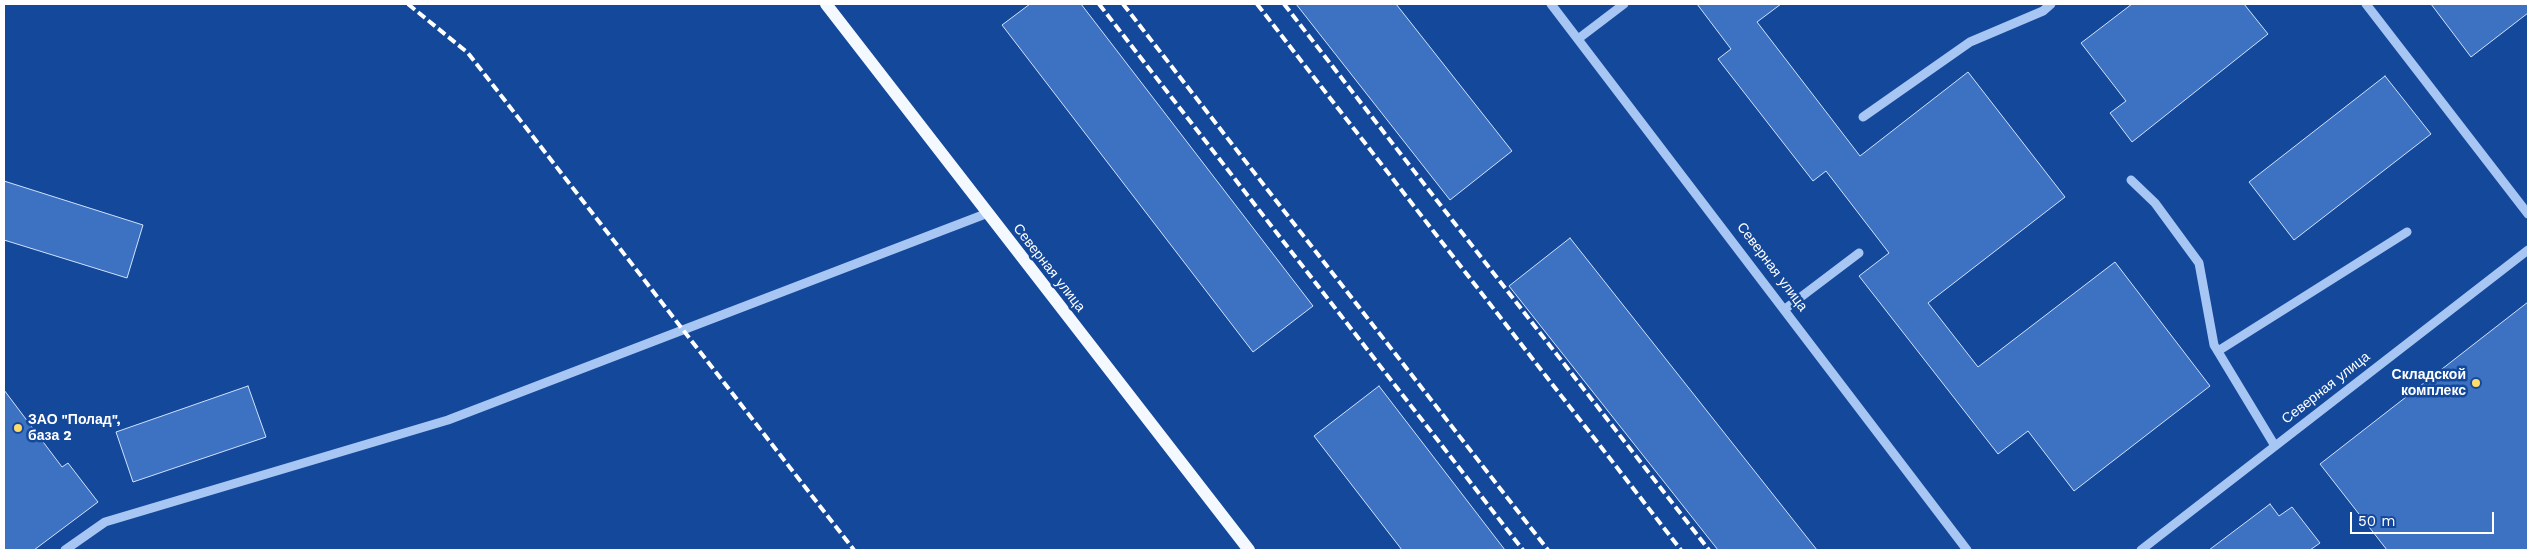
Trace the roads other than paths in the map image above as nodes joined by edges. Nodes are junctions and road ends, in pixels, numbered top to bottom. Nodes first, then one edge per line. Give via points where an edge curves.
1 (826, 4) edge
2 (1551, 4) edge
3 (1624, 4) edge
4 (2051, 4) edge
5 (2366, 4) edge
6 (1578, 39) junction
7 (1863, 117) dead end
8 (2131, 180) dead end
9 (988, 213) junction
10 (2528, 214) edge
11 (2407, 232) dead end
12 (2528, 250) edge
13 (1859, 253) dead end
14 (1785, 309) junction
15 (2218, 351) junction
16 (2275, 446) junction
17 (65, 550) edge
18 (1249, 550) edge
19 (1967, 550) edge
20 (2141, 550) edge

1 - 9 main road, Северная улица
2 - 6 street, Северная улица
3 - 6 street
4 - 7 street via 2042,11 1970,42
5 - 10 street
6 - 14 street, Северная улица
8 - 15 street via 2155,203 2199,263
9 - 17 street via 448,420 105,522
9 - 18 main road, Северная улица
11 - 15 street
12 - 16 street, Северная улица
13 - 14 street
14 - 19 street, Северная улица
15 - 16 street
16 - 20 street, Северная улица

